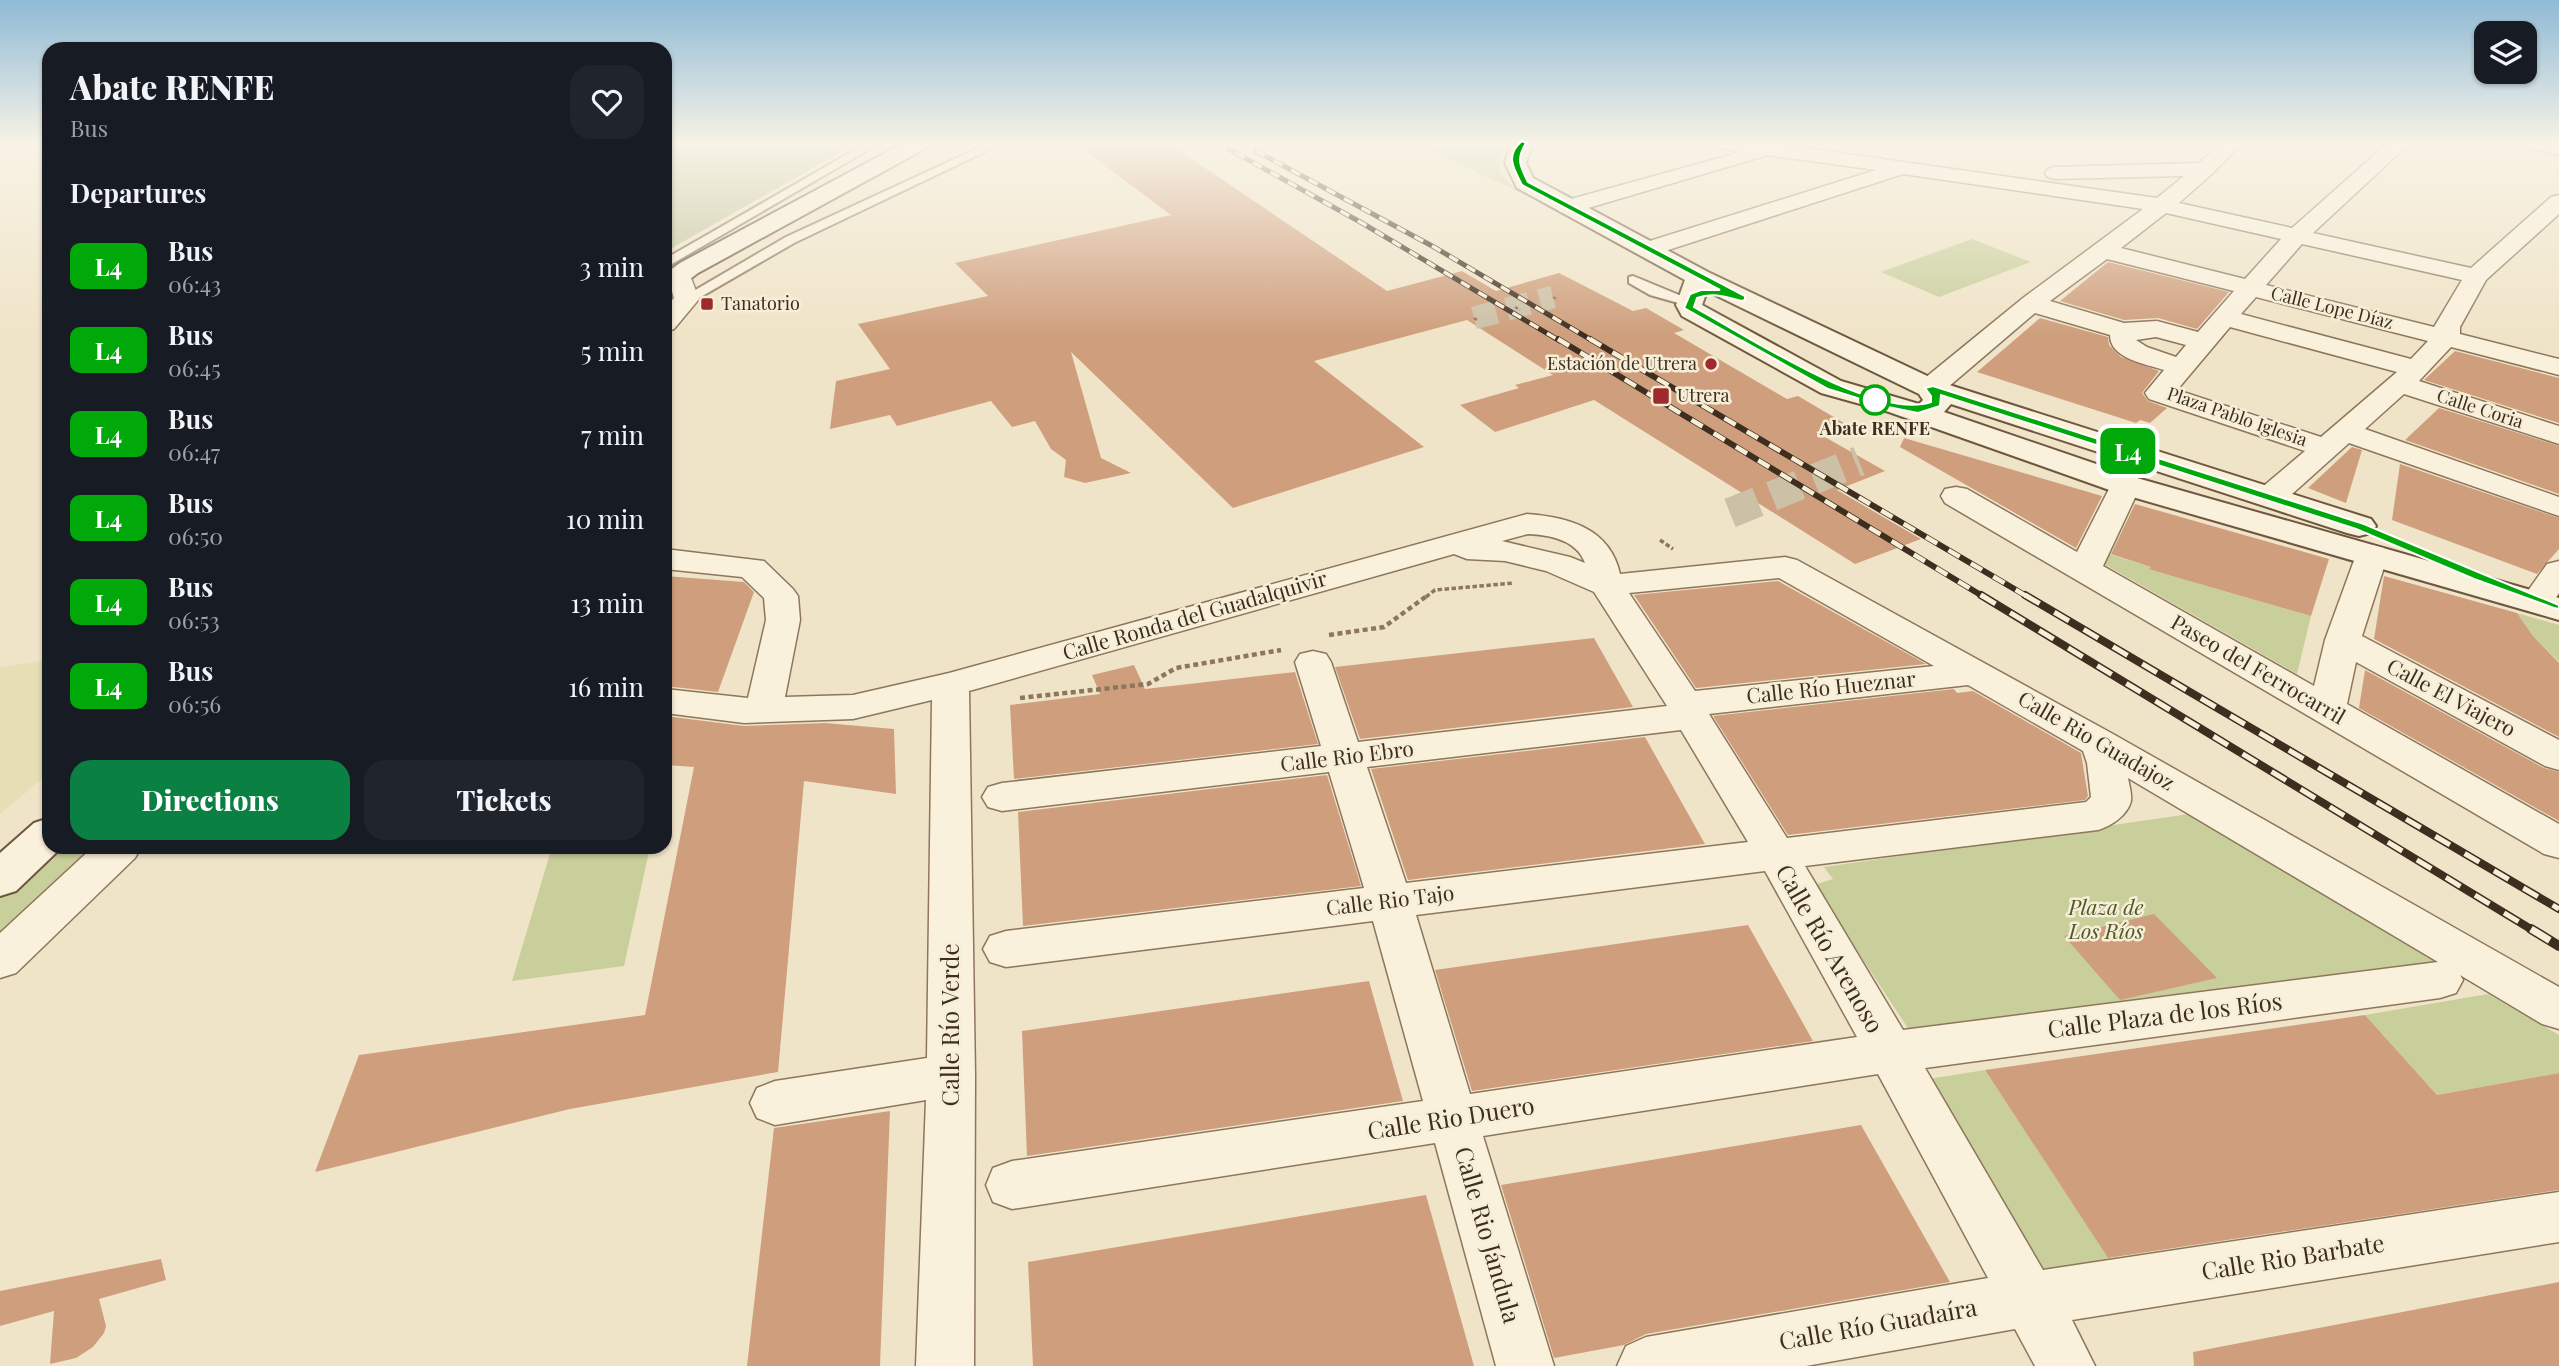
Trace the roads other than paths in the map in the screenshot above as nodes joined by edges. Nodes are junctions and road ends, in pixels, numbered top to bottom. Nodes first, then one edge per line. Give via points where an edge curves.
1 (777, 207) edge
2 (801, 207) edge
3 (862, 207) edge
4 (1568, 207) edge
5 (1782, 207) edge
6 (2158, 207) edge
7 (2167, 207) edge
8 (2329, 207) edge
9 (2554, 207) edge
10 (2295, 237) junction
11 (1648, 249) junction
12 (2105, 250) junction
13 (672, 274) edge
14 (672, 274) edge
15 (2476, 276) junction
16 (672, 280) edge
17 (1633, 280) dead end
18 (2251, 289) junction
19 (1694, 291) junction
20 (687, 299) junction
21 (2032, 304) junction
22 (672, 316) edge
23 (2225, 318) junction
24 (2123, 331) junction
25 (2447, 336) junction
26 (2203, 342) junction
27 (2559, 366) edge
28 (2182, 367) junction
29 (2408, 376) junction
30 (1930, 388) junction
31 (1893, 406) junction
32 (2559, 435) edge
33 (2335, 440) junction
34 (2126, 485) junction
35 (1956, 496) dead end
36 (2271, 496) junction
37 (2559, 507) edge
38 (1583, 540) joint
39 (1438, 548) junction
40 (2372, 555) junction
41 (672, 560) edge
42 (2084, 571) junction
43 (2559, 571) edge
44 (1606, 585) junction
45 (2548, 604) edge
46 (2343, 640) junction
47 (1313, 662) dead end
48 (1976, 673) junction
49 (951, 684) junction
50 (672, 702) edge
51 (2327, 709) junction
52 (1688, 710) junction
53 (764, 711) junction
54 (2099, 743) junction
55 (1342, 757) junction
56 (2559, 757) edge
57 (1002, 797) dead end
58 (42, 840) edge
59 (2559, 843) edge
60 (113, 854) edge
61 (1774, 855) junction
62 (0, 879) edge
63 (1390, 901) junction
64 (1006, 949) dead end
65 (0, 960) edge
66 (2440, 980) dead end
67 (2559, 1010) edge
68 (1890, 1052) junction
69 (951, 1075) junction
70 (775, 1103) dead end
71 (1454, 1119) junction
72 (1012, 1185) dead end
73 (2559, 1217) edge
74 (2028, 1299) junction
75 (945, 1366) edge
76 (1525, 1366) edge
77 (1646, 1366) edge
78 (2066, 1366) edge

1 - 13 lane
2 - 14 street
3 - 20 lane via 790,240
4 - 11 street
5 - 11 street
6 - 12 street
7 - 10 street
8 - 10 street, Plaza Pablo Iglesia
9 - 15 street
10 - 15 street
10 - 18 street, Plaza Pablo Iglesia
11 - 19 street
12 - 18 street, Calle Lope Díaz
12 - 21 street
15 - 25 street via 2447,327
16 - 20 street
17 - 19 lane via 1656,292
18 - 23 street, Plaza Pablo Iglesia
18 - 25 street, Calle Lope Díaz
19 - 30 street via 1741,298
19 - 31 street via 1691,310 1831,387
20 - 22 street
21 - 24 street
21 - 30 street
23 - 26 street, Plaza Pablo Iglesia
23 - 29 street
24 - 26 street via 2157,329
24 - 28 street via 2123,344 2131,349
25 - 27 street, Calle Lope Díaz
25 - 29 street
26 - 28 street, Plaza Pablo Iglesia
28 - 33 street, Plaza Pablo Iglesia via 2159,393
29 - 32 street, Calle Coria
29 - 33 street
30 - 31 street via 1938,401 1933,407
30 - 36 street
31 - 34 street
33 - 36 street
33 - 37 street
34 - 40 street
34 - 42 street
35 - 42 street, Paseo del Ferrocarril
36 - 45 street via 2360,526
38 - 39 street, Calle Ronda del Guadalquivir via 1558,526 1527,524
38 - 44 street, Calle Río Arenoso via 1597,553
39 - 44 street, Calle Ronda del Guadalquivir via 1505,551 1558,564
39 - 49 street, Calle Ronda del Guadalquivir
40 - 45 street
40 - 46 street
41 - 53 street via 752,568 781,596 783,620
42 - 51 street, Paseo del Ferrocarril
43 - 45 street
44 - 48 street, Calle Rio Guadajoz via 1785,567
44 - 52 street, Calle Río Arenoso
46 - 51 street
46 - 56 street, Calle El Viajero
47 - 55 street, Calle Rio Jándula
48 - 52 street, Calle Río Hueznar
48 - 54 street, Calle Rio Guadajoz
49 - 53 street, Calle Ronda del Guadalquivir via 853,707
49 - 69 street, Calle Río Verde
50 - 53 street, Calle Ronda del Guadalquivir
51 - 59 street, Paseo del Ferrocarril
52 - 55 street, Calle Rio Ebro
52 - 61 street, Calle Río Arenoso
54 - 61 street via 2108,762 2111,800 2098,815
54 - 67 street, Calle Rio Guadajoz
55 - 57 street, Calle Rio Ebro
55 - 63 street, Calle Rio Jándula
58 - 62 street
60 - 65 street
61 - 63 street, Calle Rio Tajo
61 - 68 street, Calle Río Arenoso
63 - 64 street, Calle Rio Tajo
63 - 71 street, Calle Rio Jándula
66 - 68 street, Calle Plaza de los Ríos
68 - 71 street, Calle Rio Duero
68 - 74 street, Calle Río Arenoso
69 - 70 street
69 - 75 street, Calle Río Verde
71 - 72 street, Calle Rio Duero
71 - 76 street, Calle Rio Jándula
73 - 74 street, Calle Rio Barbate
74 - 77 street, Calle Río Guadaíra
74 - 78 street, Calle Río Arenoso

